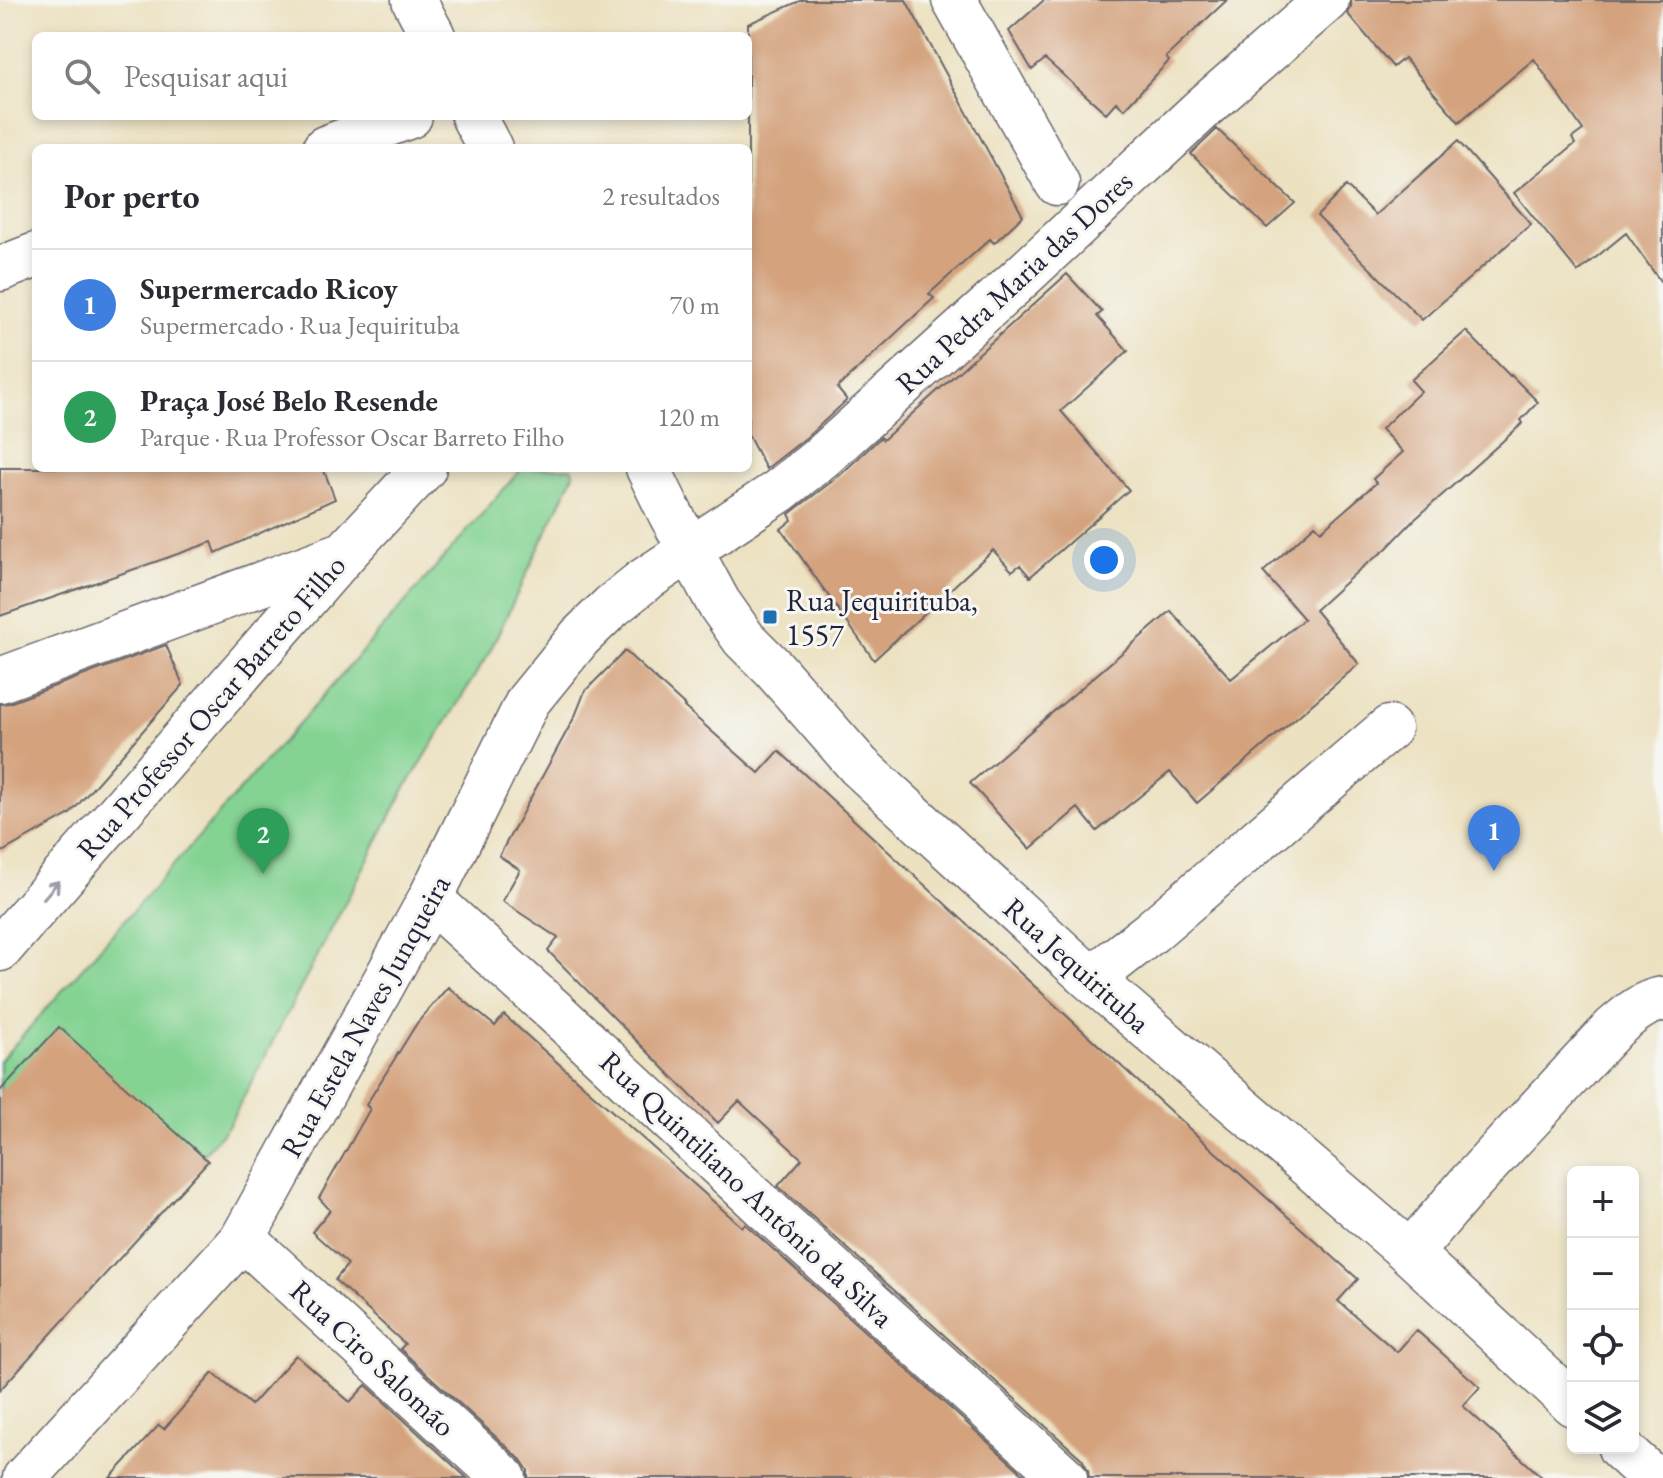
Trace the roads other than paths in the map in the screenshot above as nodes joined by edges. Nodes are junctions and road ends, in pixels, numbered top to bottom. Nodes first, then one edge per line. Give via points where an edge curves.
1 (414, 0) edge
2 (954, 0) edge
3 (1327, 0) edge
4 (431, 32) edge
5 (399, 120) edge
6 (475, 120) edge
7 (336, 144) edge
8 (488, 144) edge
9 (1057, 183) dead end
10 (32, 257) edge
11 (0, 269) edge
12 (420, 472) edge
13 (650, 472) edge
14 (689, 550) junction
15 (346, 552) junction
16 (0, 680) edge
17 (1389, 728) dead end
18 (430, 899) junction
19 (0, 949) edge
20 (1091, 979) junction
21 (1663, 999) edge
22 (243, 1238) junction
23 (1410, 1253) junction
24 (1567, 1398) edge
25 (1627, 1454) edge
26 (25, 1478) edge
27 (504, 1478) edge
28 (1065, 1478) edge
29 (1653, 1478) edge

1 - 4 street
2 - 9 street
3 - 14 street, Rua Pedra Maria das Dores via 823,456
5 - 7 street
6 - 8 street
10 - 11 street
12 - 15 street, Rua Professor Oscar Barreto Filho
13 - 14 street, Rua Jequirituba
14 - 18 street, Rua Estela Naves Junqueira via 612,606 528,701
14 - 20 street, Rua Jequirituba via 744,639 859,766
15 - 16 street
19 -> 15 street, Rua Professor Oscar Barreto Filho
17 - 20 street
18 - 22 street, Rua Estela Naves Junqueira
18 - 28 street, Rua Quintiliano Antônio da Silva
20 - 23 street, Rua Jequirituba
21 - 23 street via 1634,1011 1614,1028
22 - 26 street, Rua Estela Naves Junqueira
22 - 27 street, Rua Ciro Salomão
23 - 24 street, Rua Jequirituba
25 - 29 street

